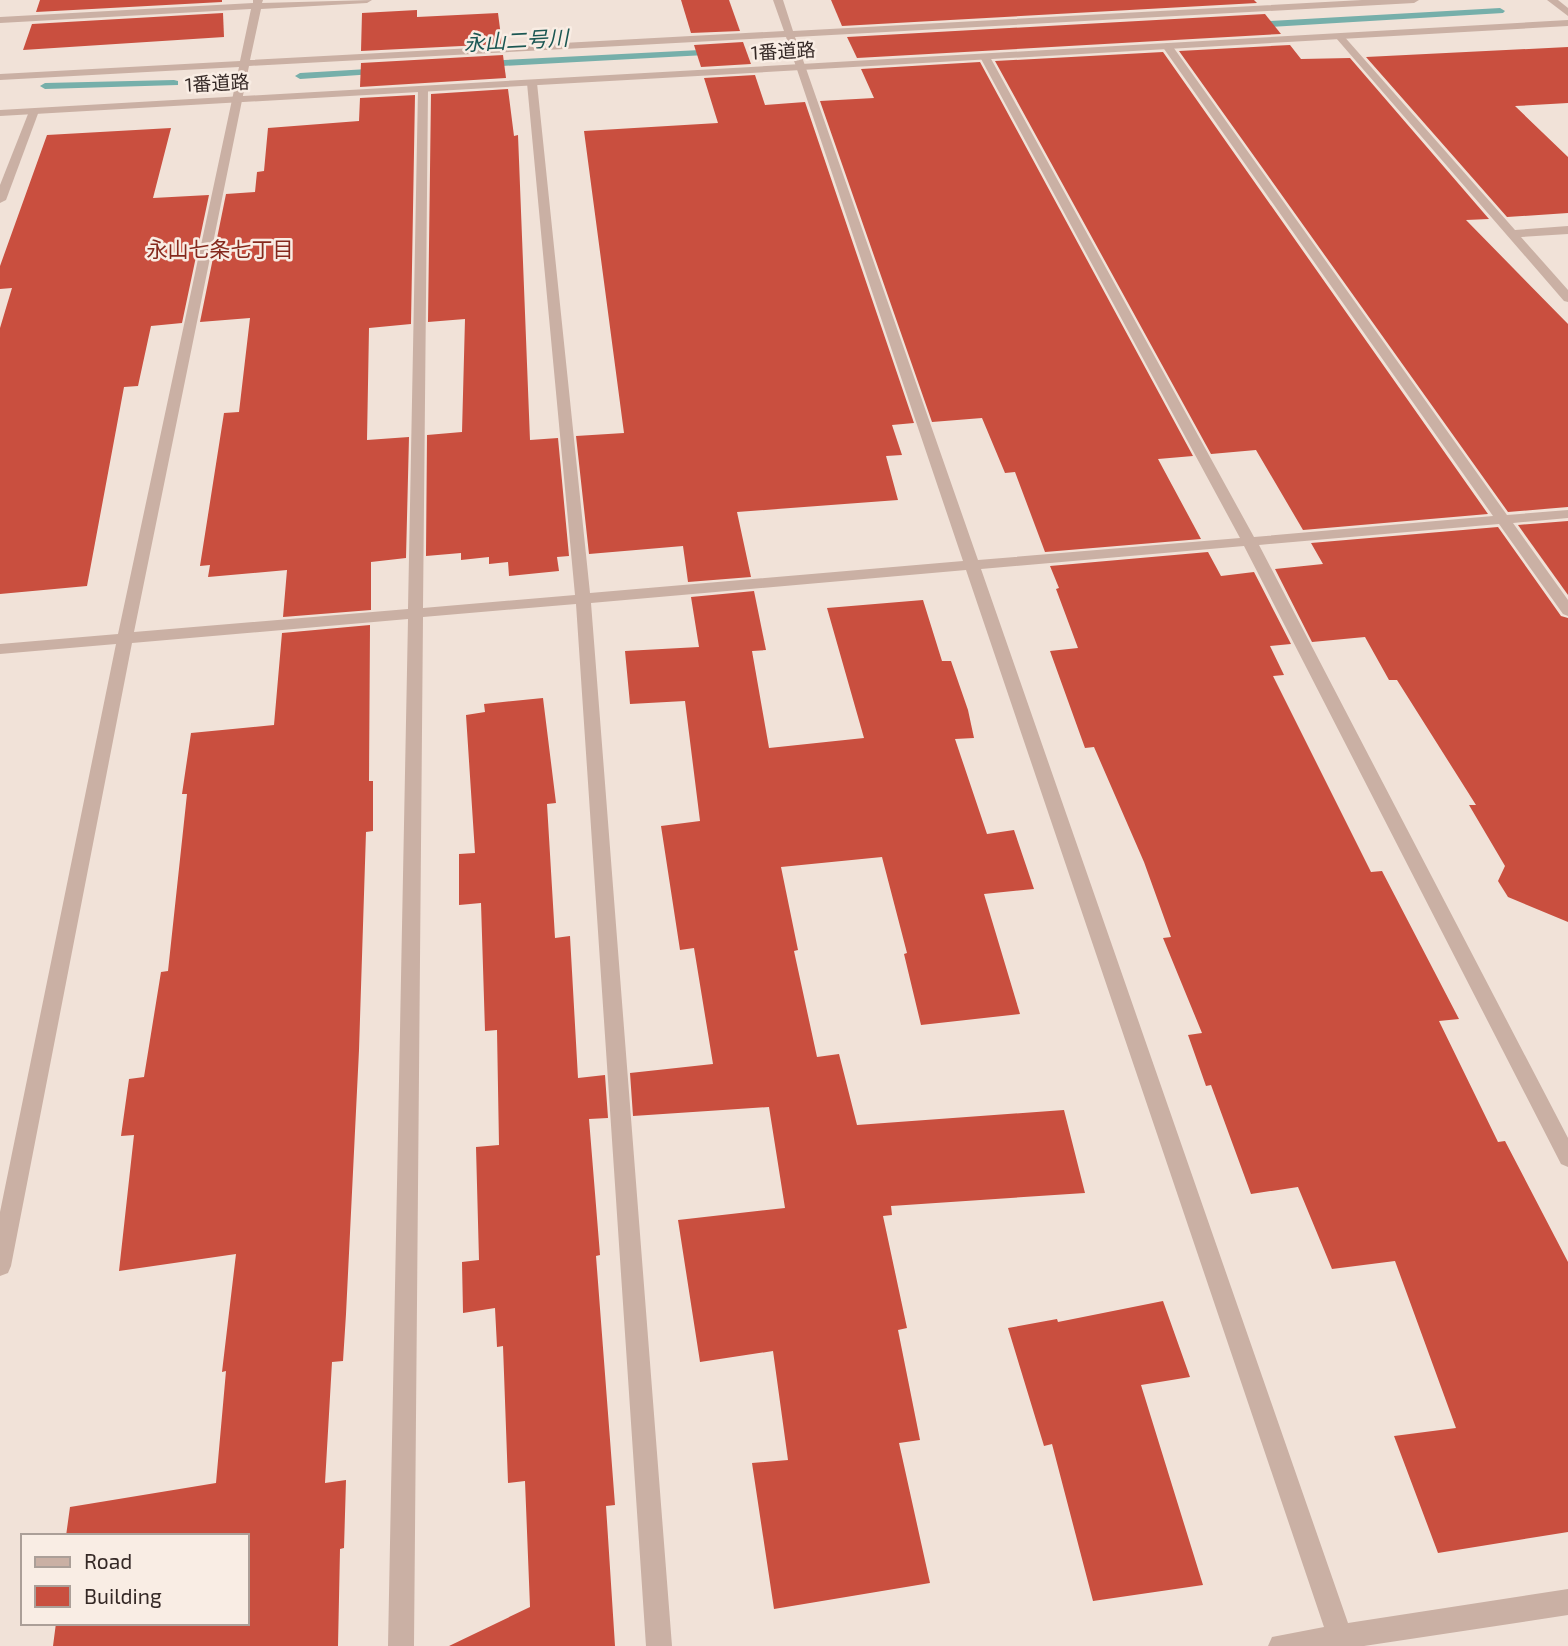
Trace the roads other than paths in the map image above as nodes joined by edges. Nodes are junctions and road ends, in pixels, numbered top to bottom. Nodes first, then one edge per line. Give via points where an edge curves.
1 (367, 0) edge
2 (778, 0) edge
3 (1414, 0) edge
4 (1552, 0) edge
5 (258, 3) edge
6 (1285, 4) edge
7 (1568, 13) edge
8 (0, 20) edge
9 (1568, 23) edge
10 (791, 35) junction
11 (1339, 36) junction
12 (1167, 46) junction
13 (985, 57) junction
14 (246, 63) junction
15 (802, 67) junction
16 (0, 77) edge
17 (532, 83) junction
18 (423, 89) junction
19 (236, 100) junction
20 (34, 111) junction
21 (0, 113) edge
22 (0, 200) edge
23 (1568, 230) edge
24 (1512, 234) junction
25 (1568, 298) edge
26 (1568, 514) edge
27 (1504, 519) junction
28 (1249, 541) junction
29 (973, 566) junction
30 (583, 600) junction
31 (1568, 611) edge
32 (417, 614) junction
33 (125, 637) junction
34 (0, 649) edge
35 (1568, 1157) edge
36 (0, 1266) edge
37 (1568, 1602) edge
38 (1341, 1642) edge
39 (401, 1646) edge
40 (659, 1646) edge
41 (1281, 1646) edge

1 - 5 street
2 - 10 street
3 - 6 street
4 - 7 street
5 - 8 street
5 - 14 street
6 - 10 street
9 - 11 street, 1番道路
10 - 14 street
10 - 15 street
11 - 12 street, 1番道路
11 - 24 street
12 - 13 street, 1番道路
12 - 27 street
13 - 15 street, 1番道路
13 - 28 street
14 - 16 street
14 - 19 street
15 - 17 street, 1番道路
15 - 29 street
17 - 18 street, 1番道路
17 - 30 street
18 - 19 street, 1番道路
18 - 32 street
19 - 20 street, 1番道路
19 - 33 street
20 - 21 street, 1番道路
20 - 22 street
23 - 24 street
24 - 25 street
26 - 27 street
27 - 28 street
27 - 31 street
28 - 29 street
28 - 35 street
29 - 30 street
29 - 38 street
30 - 32 street
30 - 40 street
32 - 33 street
32 - 39 street
33 - 34 street
33 - 36 street
37 - 38 street
38 - 41 street

